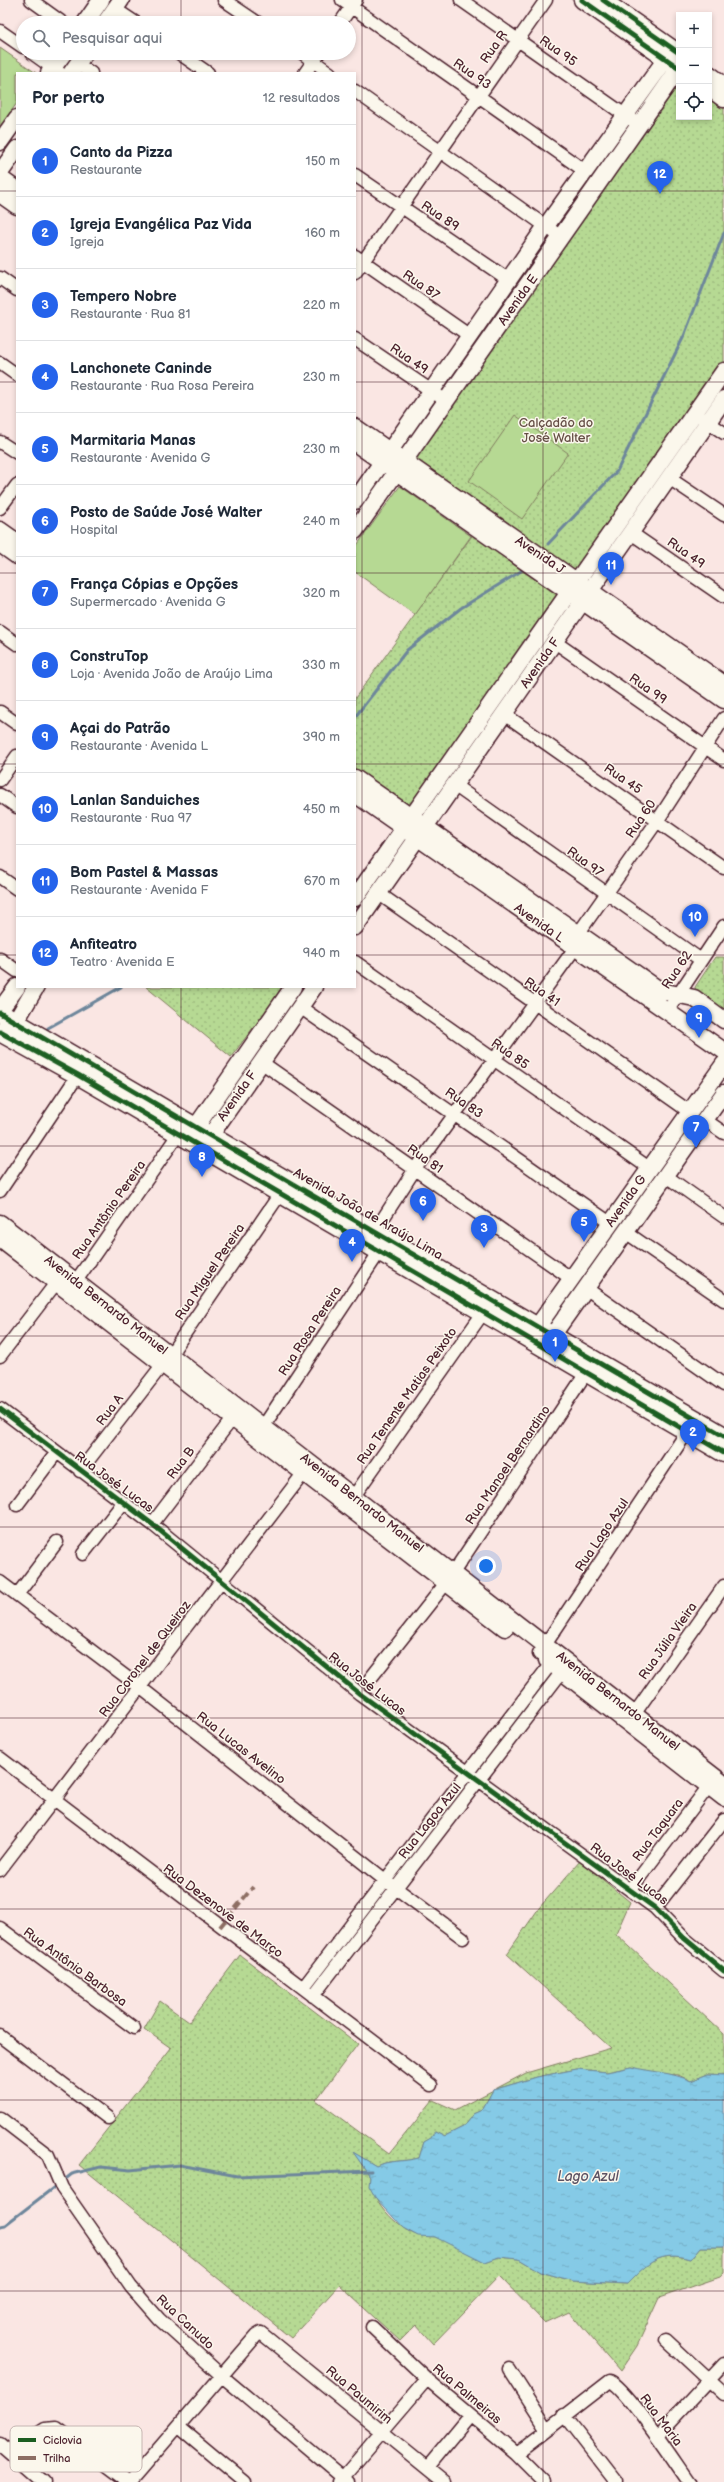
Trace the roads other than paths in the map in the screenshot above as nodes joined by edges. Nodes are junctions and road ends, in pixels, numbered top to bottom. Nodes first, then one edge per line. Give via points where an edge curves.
1 (31, 0) edge
2 (101, 0) edge
3 (224, 0) edge
4 (342, 0) edge
5 (461, 0) edge
6 (546, 0) edge
7 (582, 0) edge
8 (603, 0) edge
9 (118, 4) edge
10 (354, 4) edge
11 (53, 16) edge
12 (90, 16) edge
13 (110, 16) edge
14 (129, 16) edge
15 (248, 16) edge
16 (345, 16) edge
17 (0, 31) edge
18 (516, 39) junction
19 (16, 42) edge
20 (41, 60) edge
21 (60, 60) edge
22 (189, 60) edge
23 (314, 60) edge
24 (319, 60) edge
25 (675, 60) edge
26 (78, 63) edge
27 (54, 71) edge
28 (90, 72) edge
29 (207, 72) edge
30 (306, 72) edge
31 (329, 72) edge
32 (712, 76) edge
33 (724, 85) edge
34 (712, 90) edge
35 (356, 91) edge
36 (478, 95) junction
37 (724, 99) edge
38 (626, 115) junction
39 (16, 119) edge
40 (640, 125) junction
41 (0, 142) edge
42 (16, 150) edge
43 (440, 151) junction
44 (585, 171) junction
45 (0, 174) edge
46 (356, 176) edge
47 (0, 179) edge
48 (16, 189) edge
49 (0, 194) edge
50 (16, 205) edge
51 (401, 207) junction
52 (546, 226) junction
53 (562, 237) junction
54 (359, 259) edge
55 (356, 270) edge
56 (0, 278) edge
57 (509, 280) junction
58 (16, 289) edge
59 (470, 336) junction
60 (356, 340) edge
61 (0, 363) edge
62 (724, 371) edge
63 (16, 374) edge
64 (432, 392) junction
65 (724, 399) edge
66 (447, 401) junction
67 (701, 417) junction
68 (356, 428) edge
69 (724, 433) edge
70 (0, 442) edge
71 (356, 443) edge
72 (16, 452) edge
73 (385, 457) junction
74 (400, 467) junction
75 (670, 478) junction
76 (16, 486) edge
77 (356, 499) edge
78 (0, 508) edge
79 (724, 515) edge
80 (0, 530) edge
81 (356, 530) edge
82 (631, 533) junction
83 (16, 541) edge
84 (0, 544) edge
85 (16, 555) edge
86 (580, 592) junction
87 (724, 597) edge
88 (0, 632) edge
89 (555, 642) junction
90 (16, 643) edge
91 (724, 684) edge
92 (724, 700) edge
93 (0, 712) edge
94 (504, 714) junction
95 (724, 718) edge
96 (16, 723) edge
97 (705, 746) junction
98 (16, 757) edge
99 (724, 760) edge
100 (356, 779) edge
101 (0, 780) edge
102 (454, 785) junction
103 (0, 795) edge
104 (356, 795) edge
105 (16, 806) edge
106 (658, 820) junction
107 (407, 822) junction
108 (422, 833) junction
109 (724, 868) edge
110 (0, 878) edge
111 (16, 888) edge
112 (378, 893) junction
113 (606, 894) junction
114 (356, 897) edge
115 (356, 926) edge
116 (724, 926) edge
117 (584, 946) junction
118 (0, 959) edge
119 (701, 960) junction
120 (356, 963) edge
121 (16, 970) edge
122 (16, 988) edge
123 (35, 988) edge
124 (292, 988) edge
125 (313, 988) edge
126 (677, 996) junction
127 (535, 1005) junction
128 (300, 1007) junction
129 (668, 1010) junction
130 (0, 1011) edge
131 (724, 1020) edge
132 (16, 1021) junction
133 (0, 1032) edge
134 (724, 1051) edge
135 (494, 1060) junction
136 (261, 1062) junction
137 (724, 1064) edge
138 (78, 1075) junction
139 (724, 1093) edge
140 (690, 1112) junction
141 (455, 1114) junction
142 (705, 1120) junction
143 (193, 1133) junction
144 (724, 1133) edge
145 (649, 1168) junction
146 (415, 1169) junction
147 (666, 1176) junction
148 (0, 1191) edge
149 (280, 1194) junction
150 (332, 1215) junction
151 (724, 1217) edge
152 (0, 1223) edge
153 (610, 1223) junction
154 (356, 1229) junction
155 (375, 1231) junction
156 (627, 1233) junction
157 (0, 1239) edge
158 (380, 1251) junction
159 (572, 1279) junction
160 (76, 1280) junction
161 (56, 1283) junction
162 (587, 1289) junction
163 (724, 1300) edge
164 (483, 1313) junction
165 (541, 1337) junction
166 (0, 1356) edge
167 (166, 1360) junction
168 (586, 1373) junction
169 (724, 1385) edge
170 (0, 1409) edge
171 (232, 1419) junction
172 (263, 1427) junction
173 (722, 1431) edge
174 (687, 1432) junction
175 (57, 1452) junction
176 (724, 1453) edge
177 (307, 1469) junction
178 (80, 1472) junction
179 (354, 1496) junction
180 (123, 1503) junction
181 (17, 1505) dead end
182 (152, 1524) junction
183 (388, 1531) junction
184 (57, 1542) dead end
185 (82, 1554) dead end
186 (450, 1578) junction
187 (222, 1579) junction
188 (0, 1582) edge
189 (724, 1586) edge
190 (17, 1595) junction
191 (542, 1649) junction
192 (560, 1663) junction
193 (370, 1679) dead end
194 (141, 1688) junction
195 (634, 1713) junction
196 (660, 1740) junction
197 (0, 1758) edge
198 (467, 1773) junction
199 (478, 1782) junction
200 (716, 1785) edge
201 (724, 1798) edge
202 (55, 1801) junction
203 (724, 1820) edge
204 (0, 1870) edge
205 (385, 1880) junction
206 (395, 1888) junction
207 (630, 1890) junction
208 (655, 1908) junction
209 (0, 1928) edge
210 (463, 1938) dead end
211 (724, 1971) edge
212 (303, 1988) junction
213 (313, 1996) junction
214 (134, 2028) dead end
215 (0, 2036) edge
216 (431, 2085) dead end
217 (0, 2118) edge
218 (108, 2118) dead end
219 (372, 2327) dead end
220 (666, 2340) dead end
221 (724, 2364) edge
222 (509, 2369) dead end
223 (222, 2376) junction
224 (427, 2379) junction
225 (710, 2381) junction
226 (724, 2394) edge
227 (564, 2415) junction
228 (470, 2416) junction
229 (179, 2427) junction
230 (547, 2428) junction
231 (381, 2431) junction
232 (657, 2436) junction
233 (0, 2444) edge
234 (10, 2452) edge
235 (516, 2454) junction
236 (427, 2468) junction
237 (33, 2472) edge
238 (124, 2472) edge
239 (136, 2480) edge
240 (343, 2480) edge
241 (44, 2482) edge
242 (245, 2482) edge
243 (444, 2482) edge
244 (544, 2482) edge
245 (616, 2482) edge
246 (689, 2482) edge

1 - 11 street
2 - 12 street
3 - 15 street
4 - 10 street, Rua 93
5 - 18 street, Rua 95
6 - 18 street, Rua R
7 - 25 street
8 - 25 street
9 - 13 street
9 - 14 street
10 - 16 street
10 - 36 street, Rua 93
17 - 19 street
18 - 36 street, Rua R
18 - 38 street, Rua 95
20 - 27 street
21 - 27 street
22 - 29 street
23 - 30 street
24 - 31 street
25 - 38 street, Avenida E
25 - 40 street, Avenida E
26 - 28 street
32 - 33 street
34 - 37 street
35 - 43 street
36 - 43 street, Rua R
36 - 44 street, Rua 93
38 - 40 street, Rua 95
38 - 44 street, Avenida E
39 - 41 street
40 - 53 street, Avenida E
42 - 45 street
43 - 51 street, Rua R
43 - 52 street
44 - 52 street, Avenida E
45 - 47 street
46 - 51 street, Rua 89
47 - 48 street
49 - 50 street
51 - 54 street, Rua R
51 - 57 street, Rua 89
52 - 53 street
52 - 57 street, Avenida E
53 - 66 street, Avenida E
54 - 55 street, Rua R
54 - 59 street, Rua 87
56 - 58 street
57 - 59 street, Avenida E
59 - 64 street, Avenida E
60 - 64 street, Rua 49
61 - 63 street
62 - 67 street, Avenida F
64 - 66 street, Rua 49
64 - 73 street, Avenida E
65 - 67 street, Avenida F
66 - 74 street, Avenida E
67 - 69 street
67 - 75 street, Avenida F
67 - 86 street, Avenida F
68 - 73 street, Avenida J
70 - 72 street
71 - 73 street, Avenida J
73 - 74 street, Avenida J
73 - 77 street, Avenida E
74 - 81 street, Avenida E
74 - 86 street, Avenida J
75 - 79 street
75 - 82 street, Avenida F
76 - 78 street
80 - 83 street
82 - 86 street, Avenida F
82 - 87 street, Rua 49
84 - 85 street
86 - 89 street, Avenida F
86 - 91 street, Avenida J
86 - 92 street, Avenida J
86 - 107 street, Avenida F
88 - 90 street
89 - 94 street, Avenida F
89 - 97 street, Rua 99
93 - 96 street
94 - 102 street, Avenida F
94 - 106 street, Rua 45
95 - 97 street, Rua 60
97 - 99 street, Rua 99
97 - 106 street, Rua 60
98 - 101 street
100 - 107 street, Avenida L
102 - 108 street, Avenida F
102 - 113 street, Rua 97
103 - 105 street
104 - 107 street, Avenida L
106 - 109 street, Rua 45
106 - 113 street, Rua 60
107 - 108 street, Avenida L
107 - 114 street, Avenida F
108 - 112 street, Avenida F
108 - 117 street, Avenida L
110 - 111 street
112 - 115 street, Avenida F
112 - 127 street, Rua 41
113 - 117 street, Rua 60
113 - 119 street, Rua 97
116 - 119 street, Rua 62
117 - 126 street, Avenida L via 661,991
117 - 127 street, Rua 60
117 - 129 street, Avenida L
118 - 121 street
119 - 126 street, Rua 62
120 - 135 street, Rua 85
122 - 130 street
123 - 132 street
124 - 143 street, Avenida F
125 - 128 street, Avenida F
126 - 129 street, Rua 62
126 - 131 street, Avenida L via 694,998
127 - 135 street, Rua 60
127 - 140 street, Rua 41
128 - 136 street, Avenida F
128 - 141 street, Rua 83
129 - 134 street, Avenida L
130 - 132 main road, Avenida João de Araújo Lima
132 - 143 main road, Avenida João de Araújo Lima
133 - 138 main road, Avenida João de Araújo Lima
135 - 141 street, Rua 60
135 - 145 street, Rua 85
136 - 143 street, Avenida F
136 - 146 street, Rua 81
137 - 140 street, Avenida G
138 - 143 main road, Avenida João de Araújo Lima
138 - 148 street
139 - 142 street, Avenida G
140 - 145 street, Avenida G
141 - 146 street, Rua 60
141 - 153 street, Rua 83
142 - 144 street
142 - 147 street, Avenida G
143 - 149 main road, Avenida João de Araújo Lima
143 - 150 main road, Avenida João de Araújo Lima
143 - 160 street, Rua Antônio Pereira
145 - 153 street, Avenida G
146 - 155 street, Rua 60
146 - 159 street, Rua 81
147 - 151 street
147 - 156 street, Avenida G
149 - 150 main road, Avenida João de Araújo Lima
149 - 167 street, Rua Miguel Pereira
150 - 154 main road, Avenida João de Araújo Lima
152 - 160 street, Avenida Bernardo Manuel
153 - 159 street, Avenida G
154 - 155 main road, Avenida João de Araújo Lima
154 - 158 main road, Avenida João de Araújo Lima
155 - 165 main road, Avenida João de Araújo Lima
156 - 162 street, Avenida G
156 - 163 street
157 - 161 street, Avenida Bernardo Manuel
158 - 164 main road, Avenida João de Araújo Lima
158 - 172 street, Rua Rosa Pereira
159 - 165 street, Avenida G
160 - 161 street, Rua Antônio Pereira
160 - 167 street, Avenida Bernardo Manuel
161 - 166 street
161 - 167 street, Avenida Bernardo Manuel
162 - 165 street, Avenida G
162 - 169 street
164 - 165 main road, Avenida João de Araújo Lima
164 - 179 street, Rua Tenente Matias Peixoto
165 - 168 main road, Avenida João de Araújo Lima
165 - 173 main road, Avenida João de Araújo Lima
167 - 171 street, Avenida Bernardo Manuel
167 - 172 street, Avenida Bernardo Manuel
167 - 178 street, Rua A
168 - 174 main road, Avenida João de Araújo Lima
168 - 186 street, Rua Manoel Bernardino
170 - 175 street, Rua José Lucas
171 - 177 street, Avenida Bernardo Manuel
171 - 182 street, Rua B
172 - 177 street, Avenida Bernardo Manuel
174 - 176 main road, Avenida João de Araújo Lima
174 - 191 street, Rua Lago Azul
175 - 178 street, Rua José Lucas
175 - 181 street
177 - 179 street, Avenida Bernardo Manuel
177 - 183 street, Avenida Bernardo Manuel
177 - 187 street, Rua Coronel de Queiroz
178 - 180 street, Rua José Lucas
179 - 183 street, Avenida Bernardo Manuel
180 - 182 street, Rua José Lucas
180 - 185 street
182 - 187 street, Rua José Lucas
183 - 186 street, Avenida Bernardo Manuel
184 - 190 street
186 - 191 street, Avenida Bernardo Manuel
186 - 193 street, Rua Manoel Bernardino
187 - 194 street, Rua Coronel de Queiroz
187 - 198 street, Rua José Lucas via 360,1694
188 - 190 street, Rua Lucas Avelino
189 - 195 street, Rua Júlia Vieira
190 - 194 street, Rua Lucas Avelino
191 - 192 street, Avenida Bernardo Manuel
192 - 195 street, Avenida Bernardo Manuel
192 - 196 street, Avenida Bernardo Manuel
192 - 198 street, Rua Lagoa Azul
192 - 199 street, Rua Lagoa Azul
194 - 202 street, Rua Coronel de Queiroz
194 - 205 street, Rua Lucas Avelino
195 - 196 street, Avenida Bernardo Manuel
196 - 200 street, Avenida Bernardo Manuel
197 - 202 street, Rua Dezenove de Março
198 - 199 street, Rua José Lucas
198 - 205 street, Rua Lagoa Azul
199 - 206 street, Rua Lagoa Azul
199 - 207 street, Rua José Lucas
200 - 201 street, Avenida Bernardo Manuel
200 - 207 street, Rua Taquara
202 - 204 street, Rua Coronel de Queiroz
202 - 212 street, Rua Dezenove de Março
203 - 208 street
205 - 206 street, Rua Lucas Avelino
205 - 212 street, Rua Lagoa Azul
206 - 210 street, Rua Lucas Avelino
206 - 213 street, Rua Lagoa Azul
207 - 208 street, Rua José Lucas
208 - 211 street, Rua José Lucas via 684,1938
209 - 214 street, Rua Antônio Barbosa
212 - 213 street, Rua Dezenove de Março
213 - 216 street, Rua Dezenove de Março
215 - 218 street
217 - 223 street, Rua Canudo via 42,2149 51,2160 62,2188 130,2287 159,2320
219 - 224 street, Rua Palmeiras
220 - 225 street
221 - 225 street
222 - 230 street
223 - 229 street
223 - 231 street, Rua Paumirim via 261,2333
223 - 240 street, Rua Canudo
224 - 228 street, Rua Palmeiras
224 - 231 street
225 - 226 street
225 - 232 street
227 - 230 street
227 - 232 street, Rua Maria via 606,2382 616,2384
227 - 245 street
228 - 235 street, Rua Palmeiras
228 - 236 street
229 - 239 street
229 - 242 street
230 - 235 street
231 - 236 street, Rua Paumirim
231 - 240 street
232 - 246 street, Rua Maria
233 - 234 street
235 - 244 street, Rua Palmeiras
236 - 243 street, Rua Paumirim
237 - 241 street
238 - 239 street

